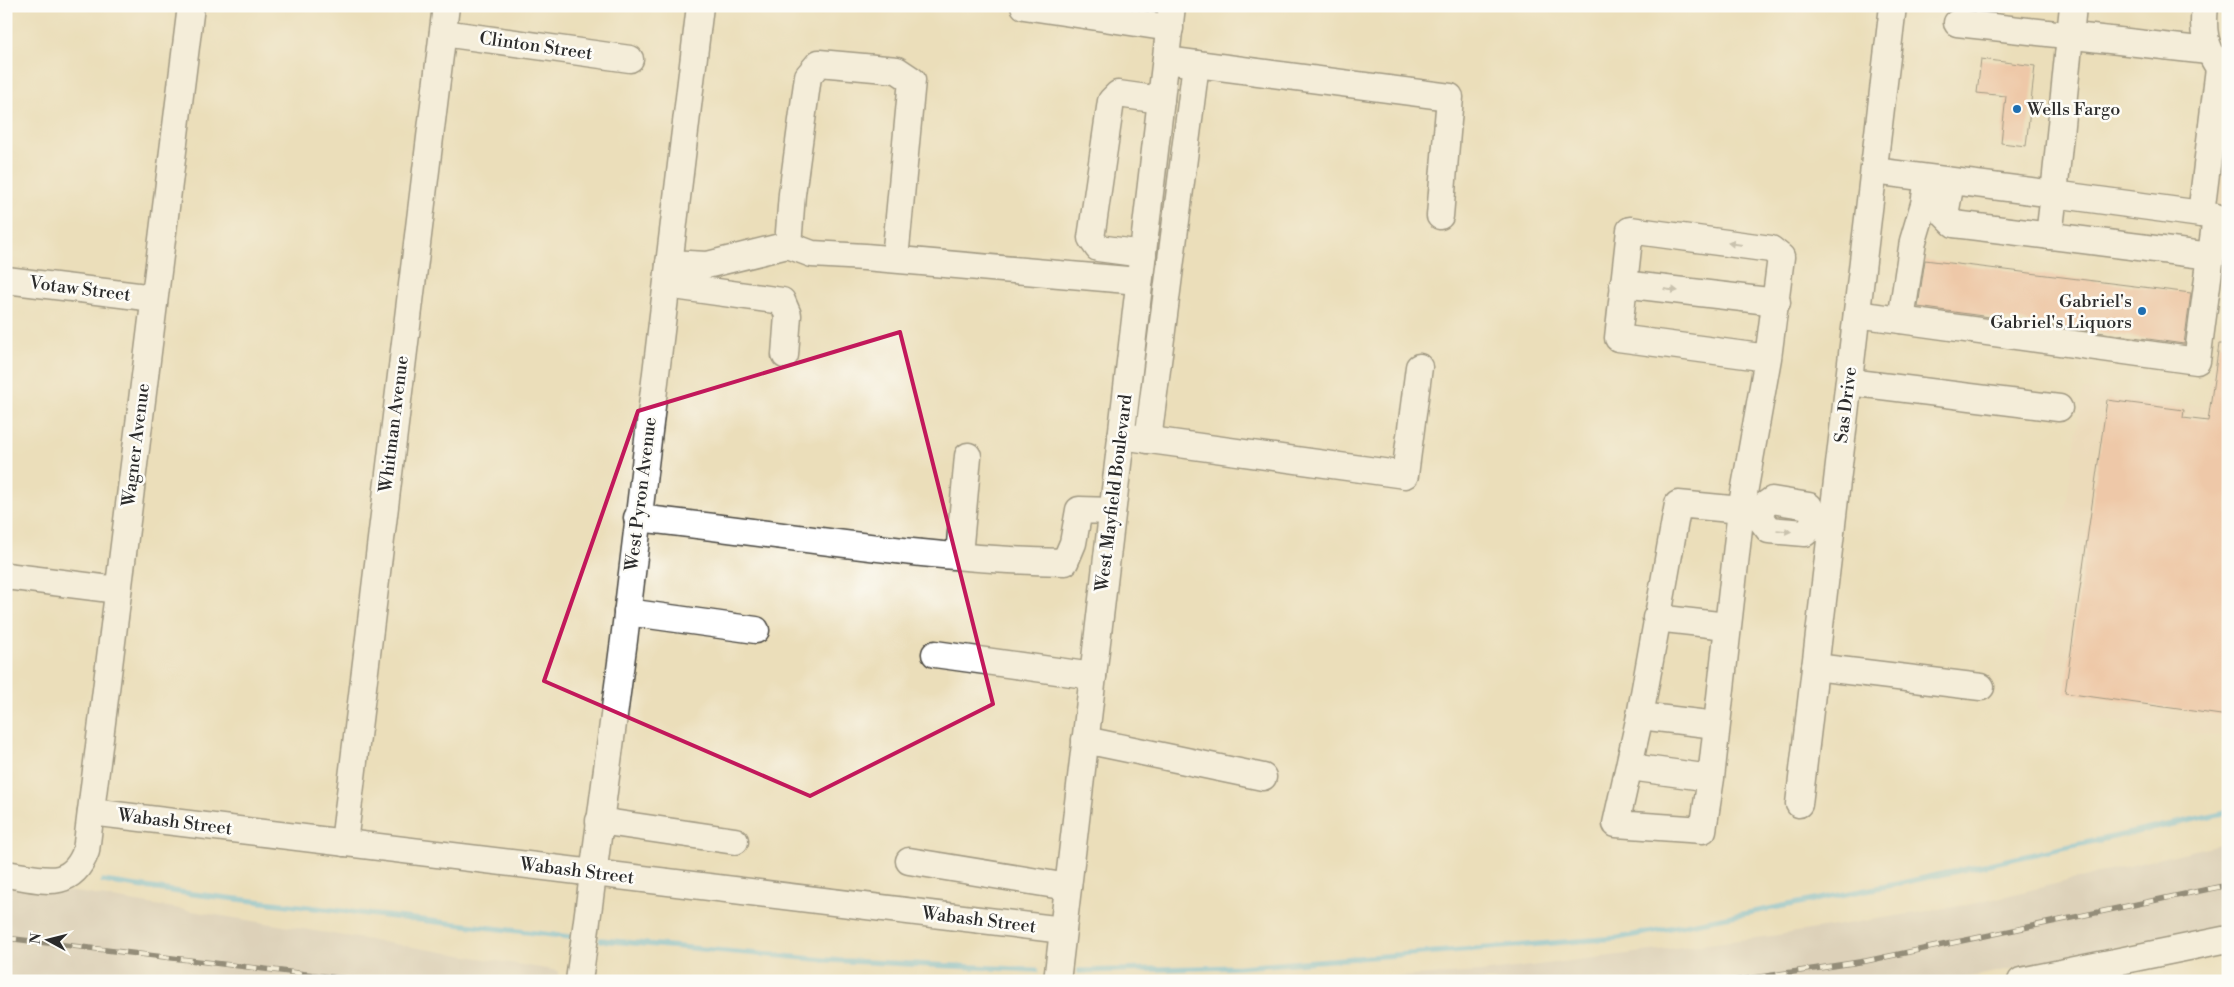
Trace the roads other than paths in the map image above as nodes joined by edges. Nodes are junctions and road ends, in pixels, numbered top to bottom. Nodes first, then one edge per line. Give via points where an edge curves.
1 (191, 6) edge
2 (446, 6) edge
3 (700, 6) edge
4 (1024, 6) edge
5 (1893, 6) edge
6 (2073, 6) edge
7 (2205, 6) edge
8 (1171, 17) edge
9 (1957, 23) dead end
10 (443, 33) junction
11 (2070, 36) junction
12 (2208, 51) junction
13 (630, 59) dead end
14 (1166, 60) junction
15 (1196, 64) junction
16 (1161, 100) junction
17 (1874, 171) junction
18 (1940, 180) junction
19 (2054, 194) junction
20 (1440, 216) dead end
21 (2215, 216) edge
22 (2049, 236) junction
23 (788, 245) junction
24 (1143, 254) junction
25 (2211, 256) junction
26 (895, 260) junction
27 (668, 274) junction
28 (6, 280) edge
29 (1139, 281) junction
30 (1623, 284) junction
31 (154, 298) junction
32 (1776, 302) junction
33 (1857, 314) junction
34 (1902, 320) junction
35 (785, 355) dead end
36 (1768, 358) junction
37 (1419, 367) dead end
38 (1849, 382) junction
39 (2059, 408) dead end
40 (1121, 436) junction
41 (1148, 440) junction
42 (968, 456) dead end
43 (1112, 510) junction
44 (1748, 511) junction
45 (637, 518) junction
46 (1824, 522) junction
47 (958, 555) junction
48 (6, 576) edge
49 (118, 590) junction
50 (627, 612) junction
51 (1656, 618) junction
52 (1727, 626) junction
53 (756, 630) dead end
54 (935, 654) dead end
55 (1815, 667) junction
56 (1093, 676) junction
57 (1981, 687) dead end
58 (1640, 716) junction
59 (1716, 725) junction
60 (1085, 740) junction
61 (1630, 767) junction
62 (1263, 777) dead end
63 (1711, 778) junction
64 (1799, 804) dead end
65 (91, 812) junction
66 (599, 821) junction
67 (735, 841) dead end
68 (344, 842) junction
69 (909, 861) dead end
70 (592, 873) junction
71 (6, 874) edge
72 (1068, 887) junction
73 (1062, 930) junction
74 (2228, 939) edge
75 (579, 981) edge
76 (1056, 981) edge
77 (2020, 981) edge

1 - 31 street, Wagner Avenue
2 - 10 street, Whitman Avenue
3 - 27 street, West Pyron Avenue
4 - 8 street
5 - 17 street, Sas Drive
6 - 11 street
7 - 12 street via 2203,25
8 - 14 street, West Mayfield Boulevard
9 - 11 street
10 - 13 street, Clinton Street
10 - 68 street, Whitman Avenue
11 - 12 street
11 - 19 street
12 - 21 street via 2219,68
14 - 15 street
14 - 16 street, West Mayfield Boulevard
15 - 20 street via 1450,96
15 - 41 street
16 - 24 street, West Mayfield Boulevard
16 - 24 street via 1118,94 1111,101 1091,238 1098,248
17 - 18 street
17 - 33 street, Sas Drive
18 - 19 street
18 - 22 street via 1945,215 1954,224
18 - 34 street via 1924,204 1912,240
19 - 21 street
19 - 22 street
21 - 25 street
22 - 25 street
23 - 26 street via 812,254
23 - 26 street via 808,76 819,63 897,70 912,80
23 - 27 street
24 - 29 street, West Mayfield Boulevard
25 - 34 street via 2197,361
26 - 29 street
27 - 35 street via 782,301 788,315
27 - 45 street, West Pyron Avenue
28 - 31 street, Votaw Street
29 - 40 street, West Mayfield Boulevard
30 -> 32 street
32 -> 30 street via 1781,257 1771,249 1630,230
30 - 36 street via 1618,338
31 - 49 street, Wagner Avenue
32 - 36 street
33 - 34 street
33 - 38 street, Sas Drive
36 - 44 street
37 - 41 street via 1405,475
38 - 39 street
38 - 46 street, Sas Drive
40 - 41 street
40 - 43 street, West Mayfield Boulevard
42 - 47 street
43 - 47 street via 1078,510 1073,543 1065,562
43 - 56 street, West Mayfield Boulevard
44 - 46 street via 1769,530 1805,533
44 - 51 street via 1678,504
44 - 52 street
45 - 47 street
45 - 50 street, West Pyron Avenue
46 - 55 street, Sas Drive
48 - 49 street
49 - 65 street, Wagner Avenue
50 - 53 street
50 - 66 street, West Pyron Avenue
51 - 52 street
51 - 58 street
52 - 59 street
54 - 56 street
55 - 57 street
55 - 64 street, Sas Drive
56 - 60 street, West Mayfield Boulevard
58 - 59 street
58 - 61 street
59 - 63 street
60 - 62 street
60 - 72 street, West Mayfield Boulevard
61 - 63 street
61 - 63 street via 1616,824 1703,830
65 - 68 street, Wabash Street
65 - 71 street, Wagner Avenue via 86,851 81,864 68,878 58,880
66 - 67 street
66 - 70 street, West Pyron Avenue
68 - 70 street, Wabash Street
69 - 72 street
70 - 73 street, Wabash Street
70 - 75 street, West Pyron Avenue
72 - 73 street, West Mayfield Boulevard
73 - 76 street, West Mayfield Boulevard
74 - 77 street

